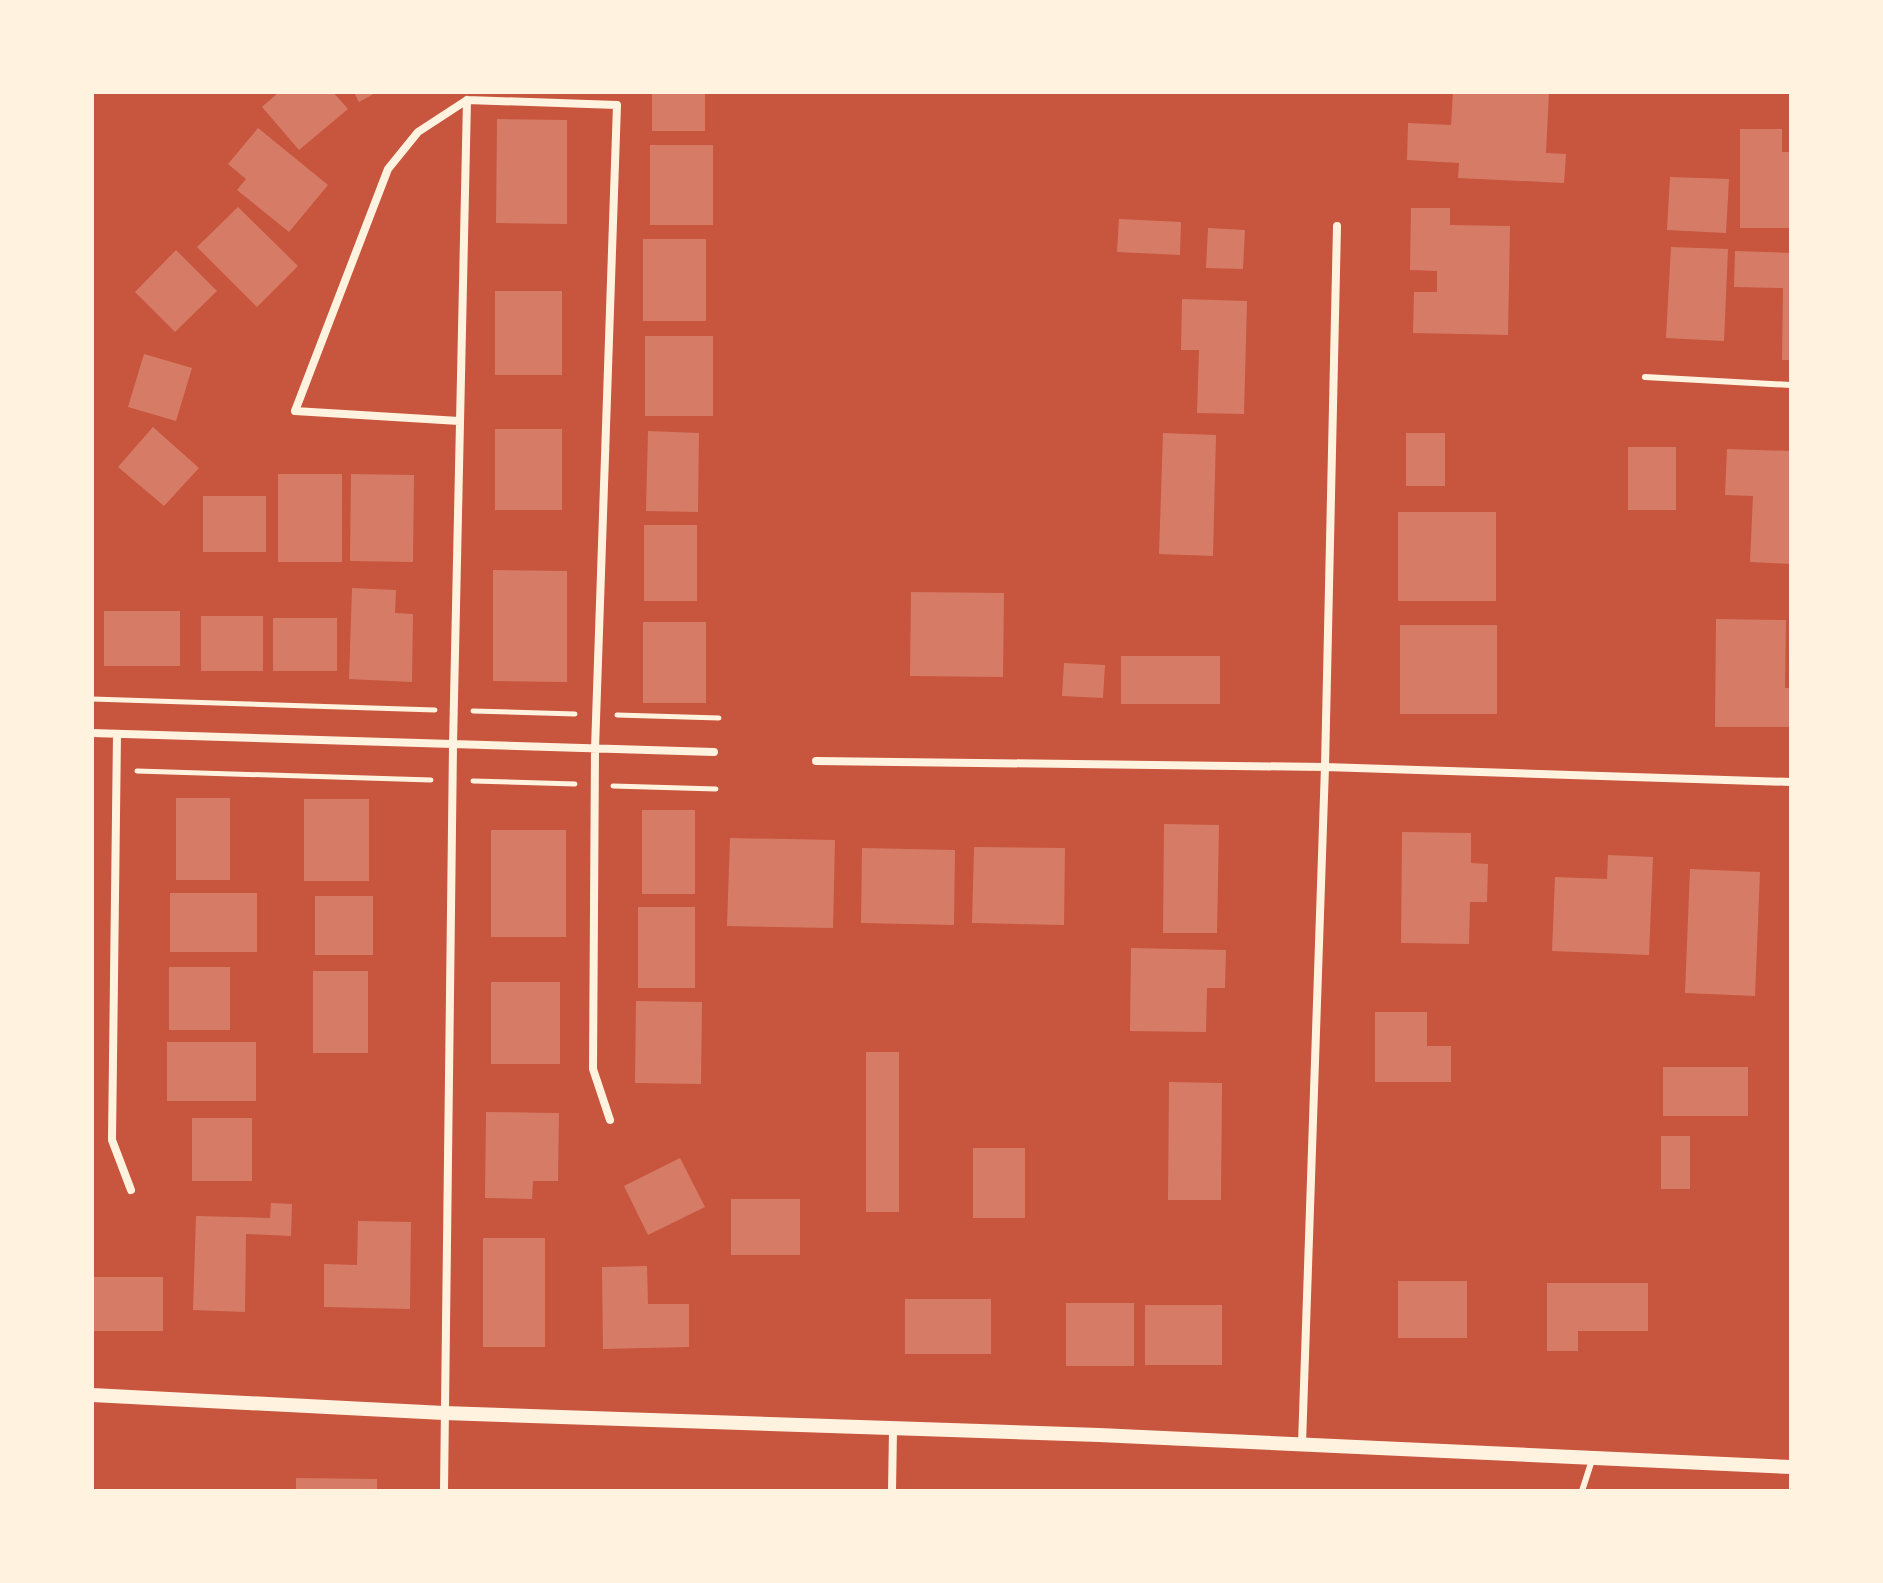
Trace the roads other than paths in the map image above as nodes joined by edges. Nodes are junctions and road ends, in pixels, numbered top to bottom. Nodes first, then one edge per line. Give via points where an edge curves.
1 (467, 100) junction
2 (1337, 226) dead end
3 (1645, 377) dead end
4 (1791, 385) edge
5 (459, 421) junction
6 (92, 733) edge
7 (117, 734) junction
8 (453, 745) junction
9 (595, 749) junction
10 (714, 752) dead end
11 (816, 761) dead end
12 (1325, 767) junction
13 (1791, 782) edge
14 (610, 1120) dead end
15 (131, 1190) dead end
16 (92, 1395) edge
17 (444, 1413) junction
18 (893, 1430) junction
19 (1302, 1444) junction
20 (1592, 1460) junction
21 (1791, 1467) edge
22 (444, 1491) edge
23 (892, 1491) edge
24 (1582, 1491) edge

1 - 5 street
1 - 5 street via 418,132 388,169 295,411
1 - 9 street via 617,105
2 - 12 street
3 - 4 lane
5 - 8 street
6 - 7 street
7 - 8 street
7 - 15 street via 112,1140
8 - 9 street
8 - 17 street
9 - 10 street
9 - 14 street via 593,1069
11 - 12 street
12 - 13 street
12 - 19 street
16 - 17 street
17 - 18 street
17 - 22 street
18 - 19 street
18 - 23 street
19 - 20 street
20 - 21 street
20 - 24 lane

